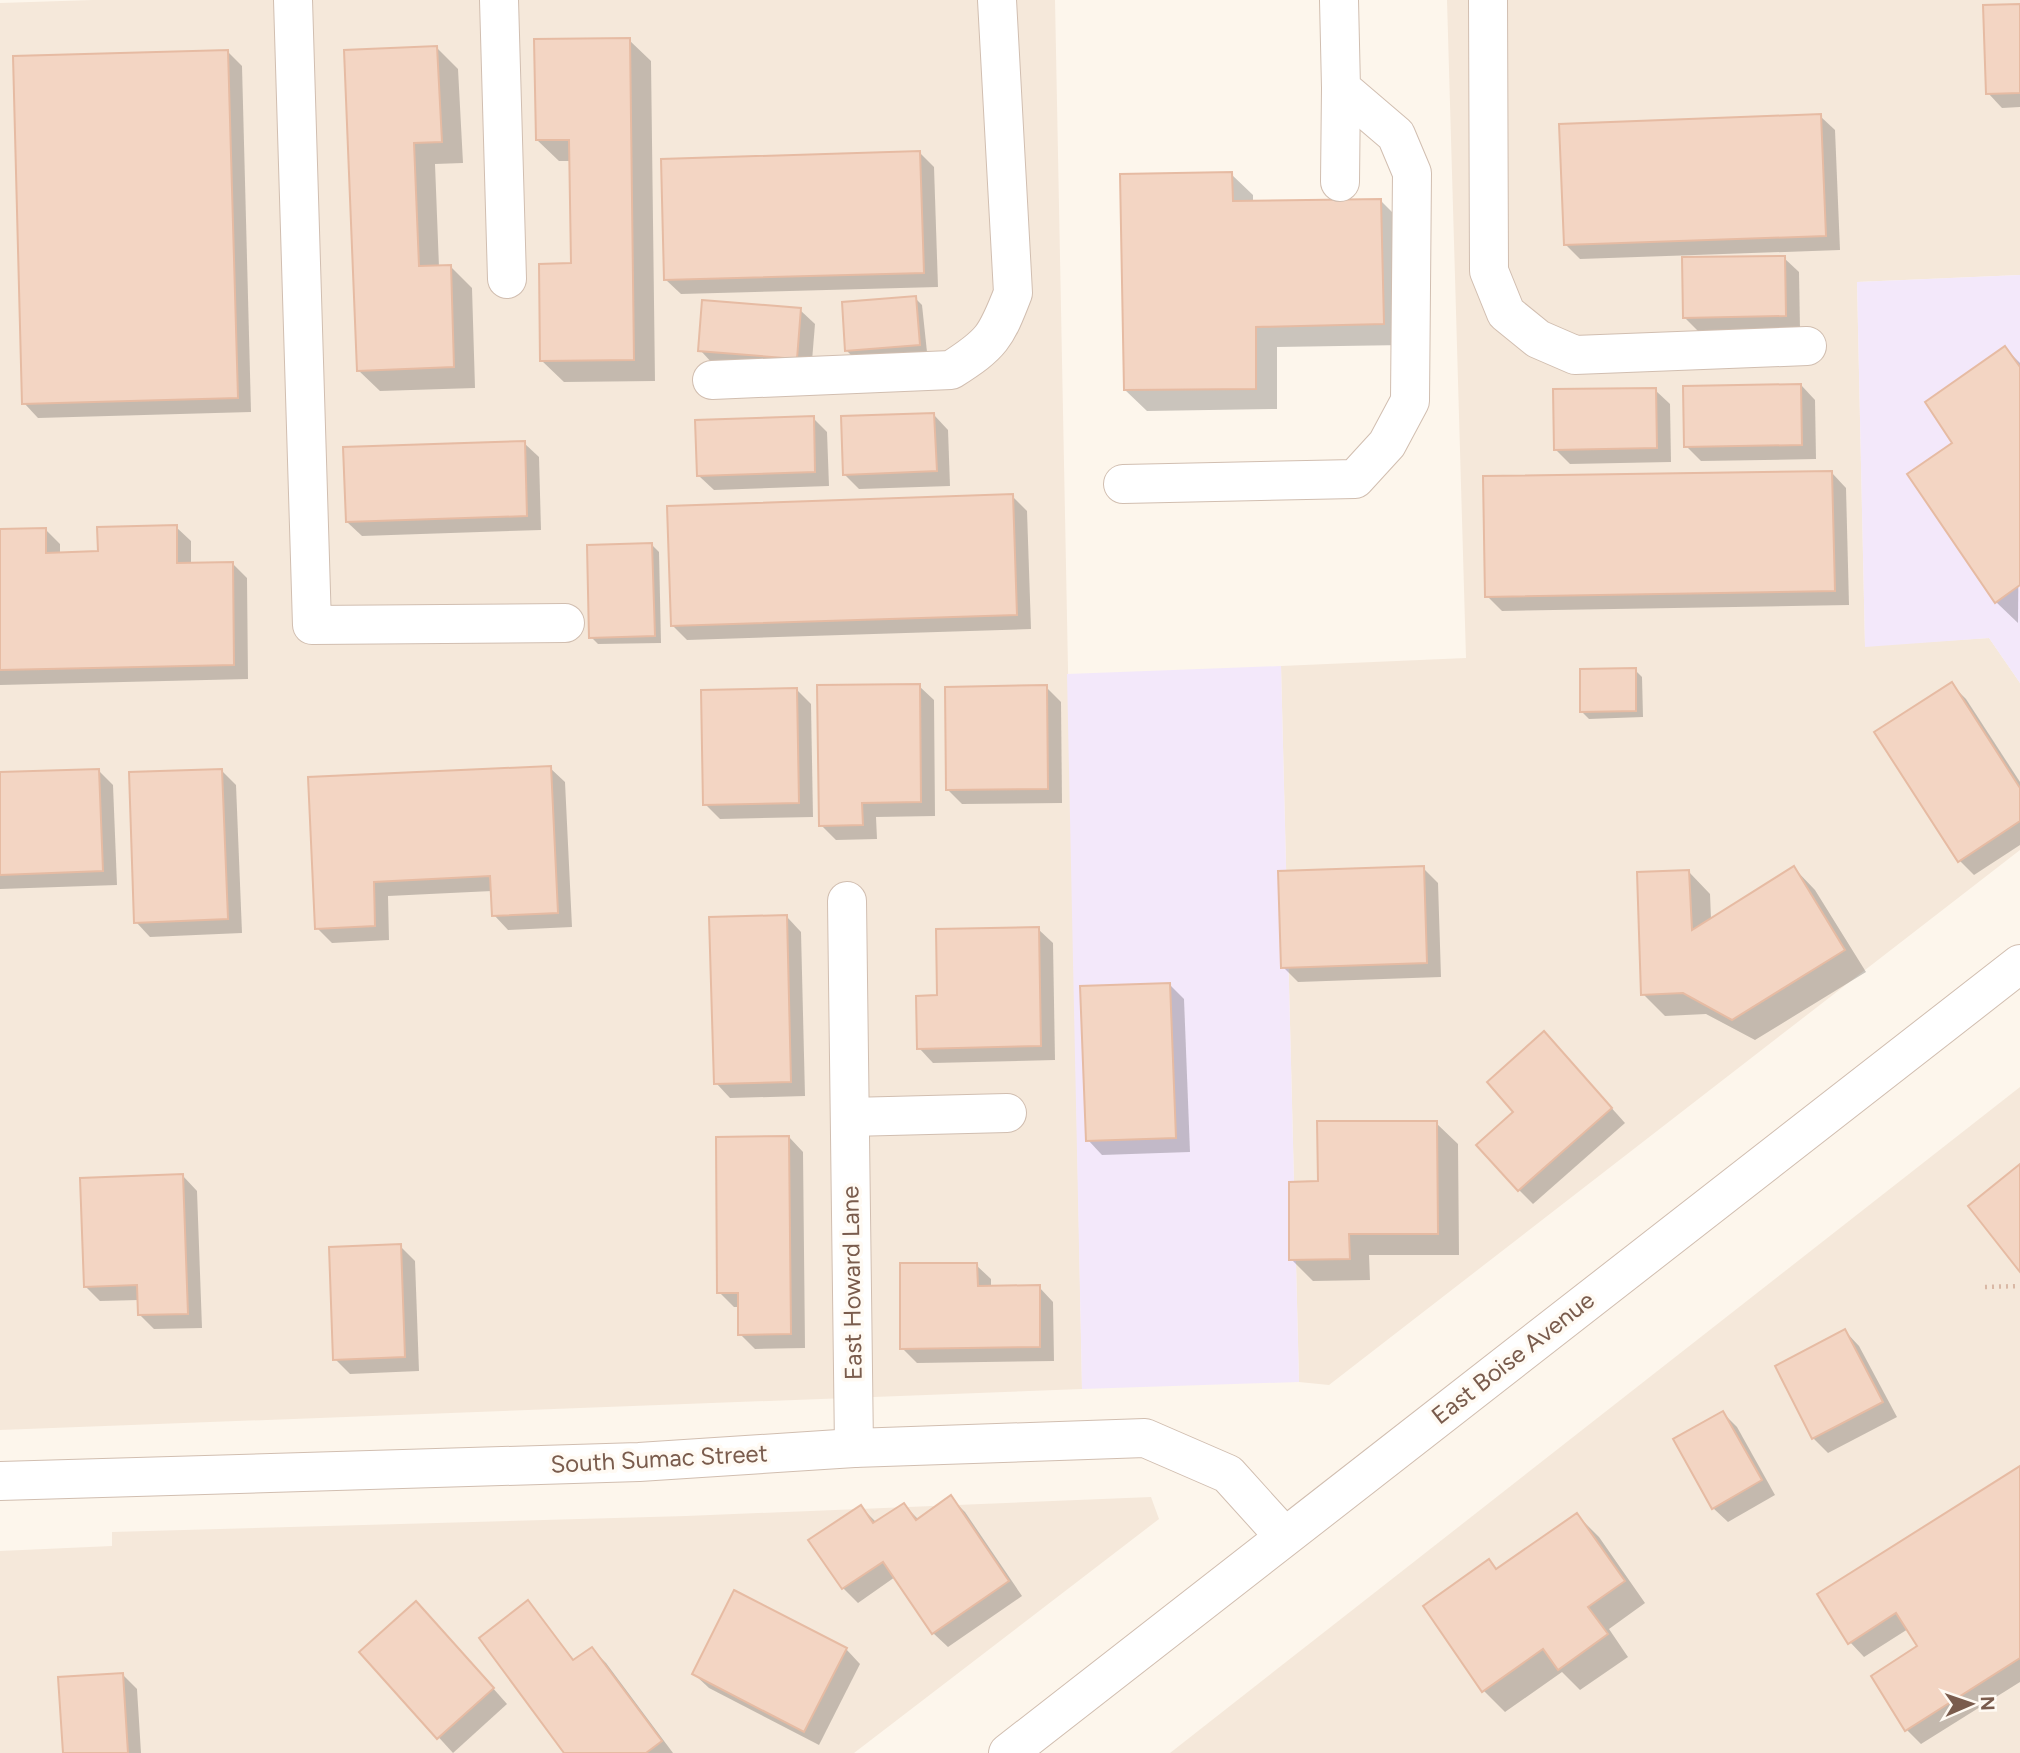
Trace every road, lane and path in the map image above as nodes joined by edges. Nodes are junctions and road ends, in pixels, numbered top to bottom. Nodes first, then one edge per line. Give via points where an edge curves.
1 (293, 0) edge
2 (499, 0) edge
3 (997, 0) edge
4 (1339, 0) edge
5 (1488, 0) edge
6 (1340, 88) junction
7 (1340, 182) dead end
8 (507, 279) dead end
9 (1807, 346) dead end
10 (712, 380) dead end
11 (1123, 484) dead end
12 (565, 623) dead end
13 (847, 901) dead end
14 (2020, 964) edge
15 (1007, 1112) dead end
16 (850, 1117) junction
17 (2020, 1286) edge
18 (1985, 1287) dead end
19 (854, 1448) junction
20 (0, 1481) edge
21 (1284, 1536) junction
22 (1045, 1741) edge
23 (1008, 1753) edge

1 - 12 street via 312,625
2 - 8 street
3 - 10 street via 1013,293 998,334 951,370
4 - 6 street
5 - 9 street via 1489,271 1506,313 1538,338 1575,355
6 - 7 street
6 - 11 street via 1396,135 1412,173 1410,401 1387,444 1355,479
13 - 16 street, East Howard Lane
14 - 21 street, East Boise Avenue
15 - 16 street
16 - 19 street, East Howard Lane
17 - 18 path
19 - 20 street, South Sumac Street via 639,1462
19 - 21 street, South Sumac Street via 1145,1438 1228,1474
21 - 22 street, East Boise Avenue
22 - 23 street, East Boise Avenue

